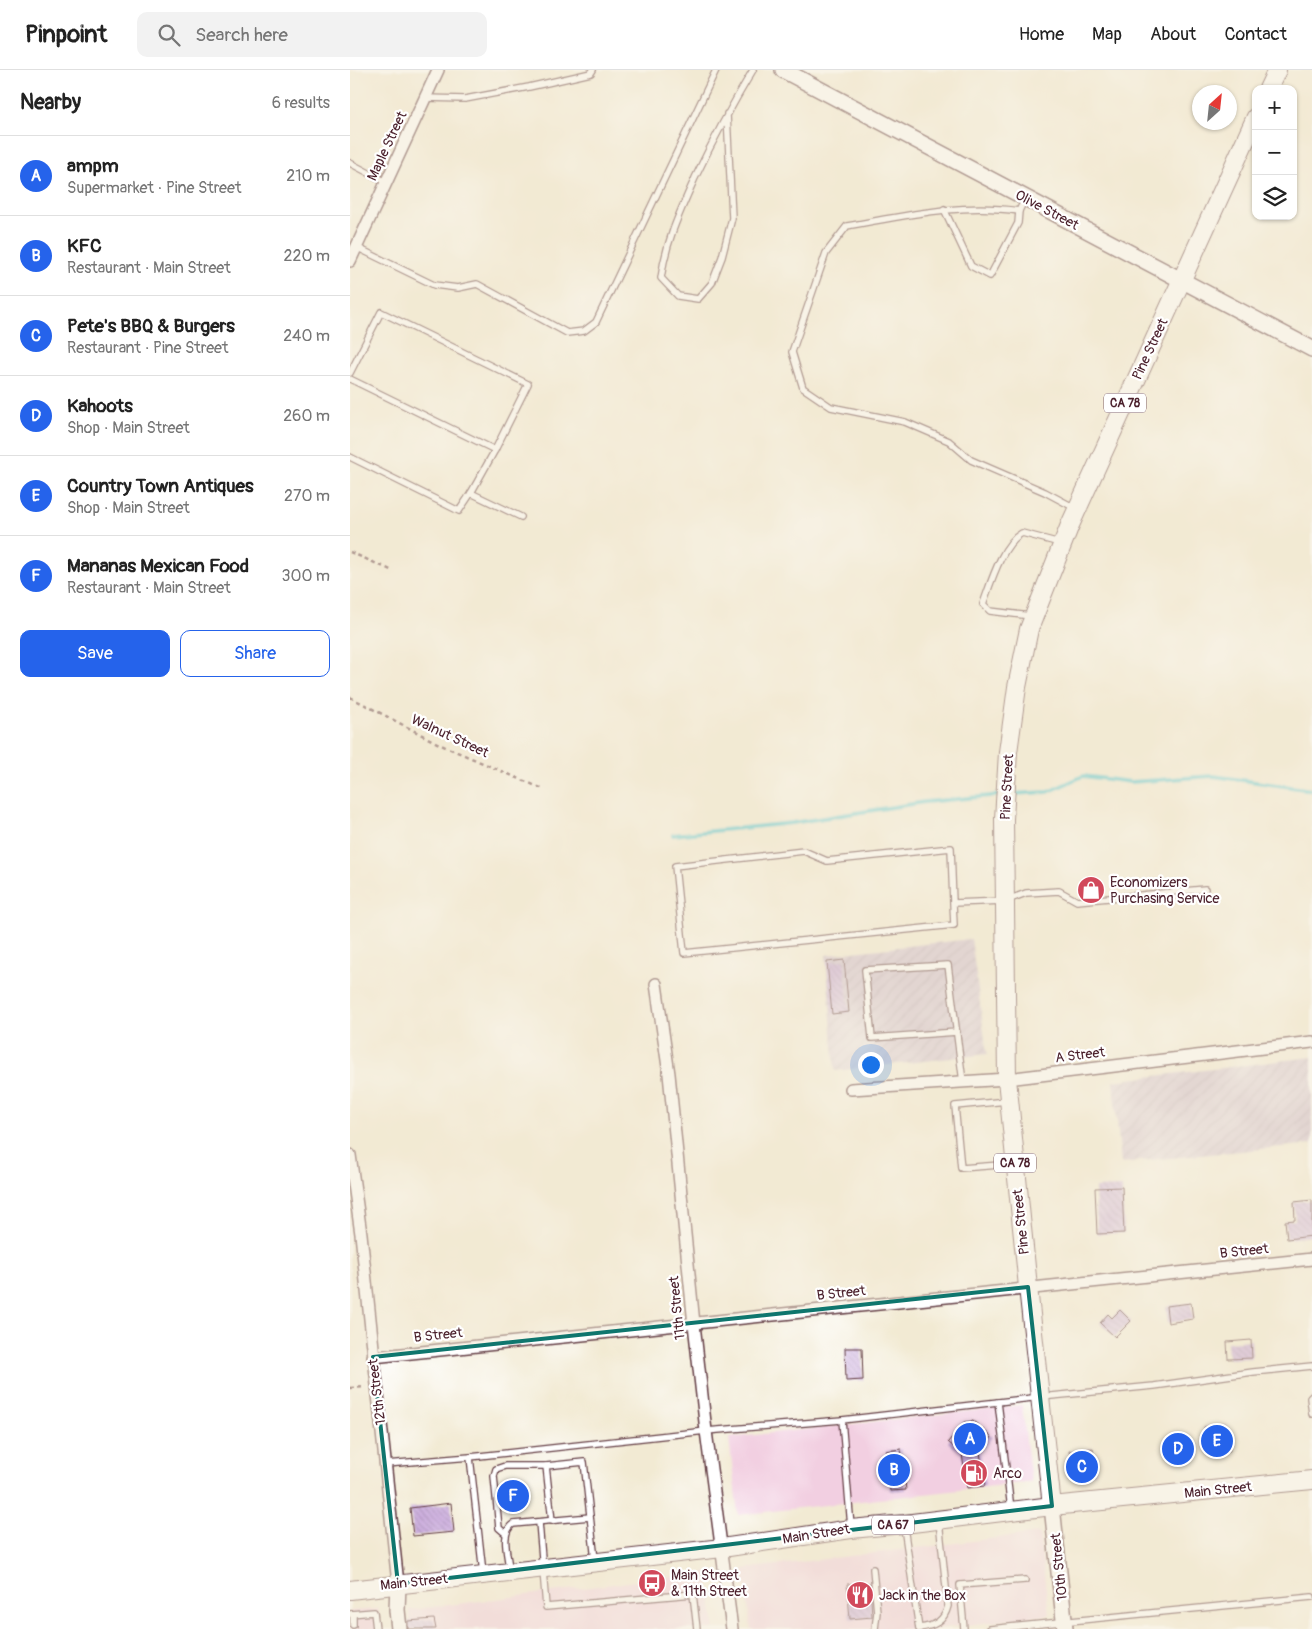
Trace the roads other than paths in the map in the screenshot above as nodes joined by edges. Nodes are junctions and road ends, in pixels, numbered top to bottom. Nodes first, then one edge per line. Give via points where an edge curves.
1 (438, 70) edge
2 (593, 70) edge
3 (716, 70) edge
4 (753, 70) edge
5 (783, 70) edge
6 (1277, 70) edge
7 (1270, 85) edge
8 (425, 98) junction
9 (727, 114) junction
10 (1252, 126) edge
11 (350, 163) edge
12 (386, 182) junction
13 (1022, 205) junction
14 (944, 209) junction
15 (356, 247) junction
16 (350, 261) edge
17 (1181, 281) junction
18 (1312, 349) edge
19 (350, 373) edge
20 (350, 379) edge
21 (495, 450) junction
22 (350, 457) edge
23 (471, 493) junction
24 (1077, 509) junction
25 (521, 517) dead end
26 (1062, 544) junction
27 (1034, 617) junction
28 (1205, 889) dead end
29 (1005, 900) junction
30 (953, 903) junction
31 (656, 984) dead end
32 (957, 1032) junction
33 (1312, 1042) edge
34 (1007, 1079) junction
35 (963, 1082) junction
36 (851, 1089) dead end
37 (1009, 1101) junction
38 (350, 1155) edge
39 (1015, 1164) junction
40 (1312, 1260) edge
41 (1028, 1287) junction
42 (694, 1324) junction
43 (373, 1357) junction
44 (1312, 1366) edge
45 (1312, 1396) edge
46 (1041, 1397) junction
47 (998, 1402) junction
48 (1312, 1414) edge
49 (842, 1420) junction
50 (706, 1431) junction
51 (470, 1457) junction
52 (386, 1464) junction
53 (546, 1466) junction
54 (1312, 1480) edge
55 (1052, 1506) junction
56 (1011, 1511) junction
57 (590, 1517) junction
58 (939, 1520) junction
59 (552, 1521) junction
60 (539, 1522) junction
61 (904, 1524) junction
62 (851, 1529) junction
63 (506, 1534) junction
64 (722, 1548) junction
65 (596, 1562) junction
66 (542, 1568) junction
67 (873, 1569) dead end
68 (509, 1572) junction
69 (483, 1575) junction
70 (1024, 1580) dead end
71 (398, 1584) junction
72 (350, 1590) edge
73 (1312, 1597) edge
74 (351, 1614) edge
75 (354, 1625) dead end
76 (1065, 1625) edge
77 (376, 1629) edge
78 (399, 1629) edge
79 (697, 1629) edge
80 (732, 1629) edge
81 (875, 1629) edge
82 (919, 1629) edge
83 (964, 1629) edge
84 (990, 1629) edge

1 - 8 street, Maple Street
2 - 8 lane via 465,99
3 - 15 lane via 596,322 584,331 567,333 477,284 458,288 434,285
4 - 9 lane
5 - 13 street, Olive Street
6 - 7 main road
8 - 12 street, Maple Street
9 - 9 lane via 669,237 661,278 678,296 698,299 712,283 722,257 732,218
10 - 17 main road, Pine Street / CA 78
11 - 12 lane
12 - 15 street, Maple Street
13 - 14 lane
13 - 14 lane via 1018,223 990,276 971,266
13 - 17 street, Olive Street
14 - 24 lane via 847,226 826,254 792,352 803,388 831,407 905,422 949,440 971,460
15 - 16 street, Maple Street
17 - 18 street, Olive Street
17 - 24 main road, Pine Street / CA 78
19 - 21 lane via 381,312 528,384
20 - 21 lane
21 - 23 lane
22 - 23 lane via 459,510
23 - 25 lane
24 - 26 main road, Pine Street / CA 78
26 - 27 main road, Pine Street / CA 78
26 - 27 lane via 1022,533 1014,538 998,566 983,604 990,611
27 - 29 main road, Pine Street / CA 78 via 1017,687 1008,752 1004,819
28 - 29 lane via 1077,901 1059,891 1026,893
29 - 30 lane
29 - 34 main road, Pine Street / CA 78
30 - 30 lane via 951,848 827,861 804,851 675,866 684,953 954,925
31 - 42 street, 11th Street via 669,1074
32 - 32 lane via 948,965 865,970 872,1038
32 - 35 lane
33 - 34 street, A Street
34 - 35 street, A Street
34 - 37 main road, Pine Street / CA 78
35 - 36 street, A Street
37 - 39 main road, Pine Street / CA 78
37 - 39 lane via 955,1106 961,1168
38 - 43 street, 12th Street
39 - 41 main road, Pine Street / CA 78
40 - 41 street, B Street
41 - 42 street, B Street
41 - 46 main road, Pine Street / CA 78
42 - 43 street, B Street
42 - 50 street, 11th Street
43 - 52 street, 12th Street
44 - 46 lane
45 - 48 lane
46 - 47 lane
46 - 55 main road, Pine Street / CA 78
47 - 49 lane
47 - 56 lane
49 - 50 lane
49 - 62 lane
50 - 51 lane
50 - 64 street, 11th Street
51 - 52 lane
51 - 69 lane
52 - 71 street, 12th Street
53 - 57 lane via 584,1462
53 - 59 lane
53 - 63 lane via 496,1469 494,1481 499,1528
54 - 55 main road, Main Street
55 - 56 main road, Main Street / CA 67
55 - 76 street, 10th Street
56 - 58 main road, Main Street / CA 67
57 - 59 lane
57 - 65 lane
58 - 61 main road, Main Street / CA 67
58 - 82 lane via 948,1606 939,1622
59 - 60 lane
60 - 63 lane via 513,1524
60 - 66 lane
61 - 62 main road, Main Street / CA 67
61 - 82 lane
62 - 64 main road, Main Street / CA 67
63 - 68 lane
64 - 65 main road, Main Street / CA 67
64 - 80 street, 11th Street
65 - 66 main road, Main Street / CA 67
66 - 68 main road, Main Street / CA 67
66 - 79 lane via 546,1607 693,1594
67 - 81 lane via 877,1612
68 - 69 main road, Main Street / CA 67
69 - 71 main road, Main Street / CA 67
70 - 83 lane via 960,1585
71 - 72 main road, Main Street / CA 67
71 - 78 street, 12th Street
73 - 76 lane
74 - 75 lane
74 - 77 lane via 374,1612
76 - 84 lane

